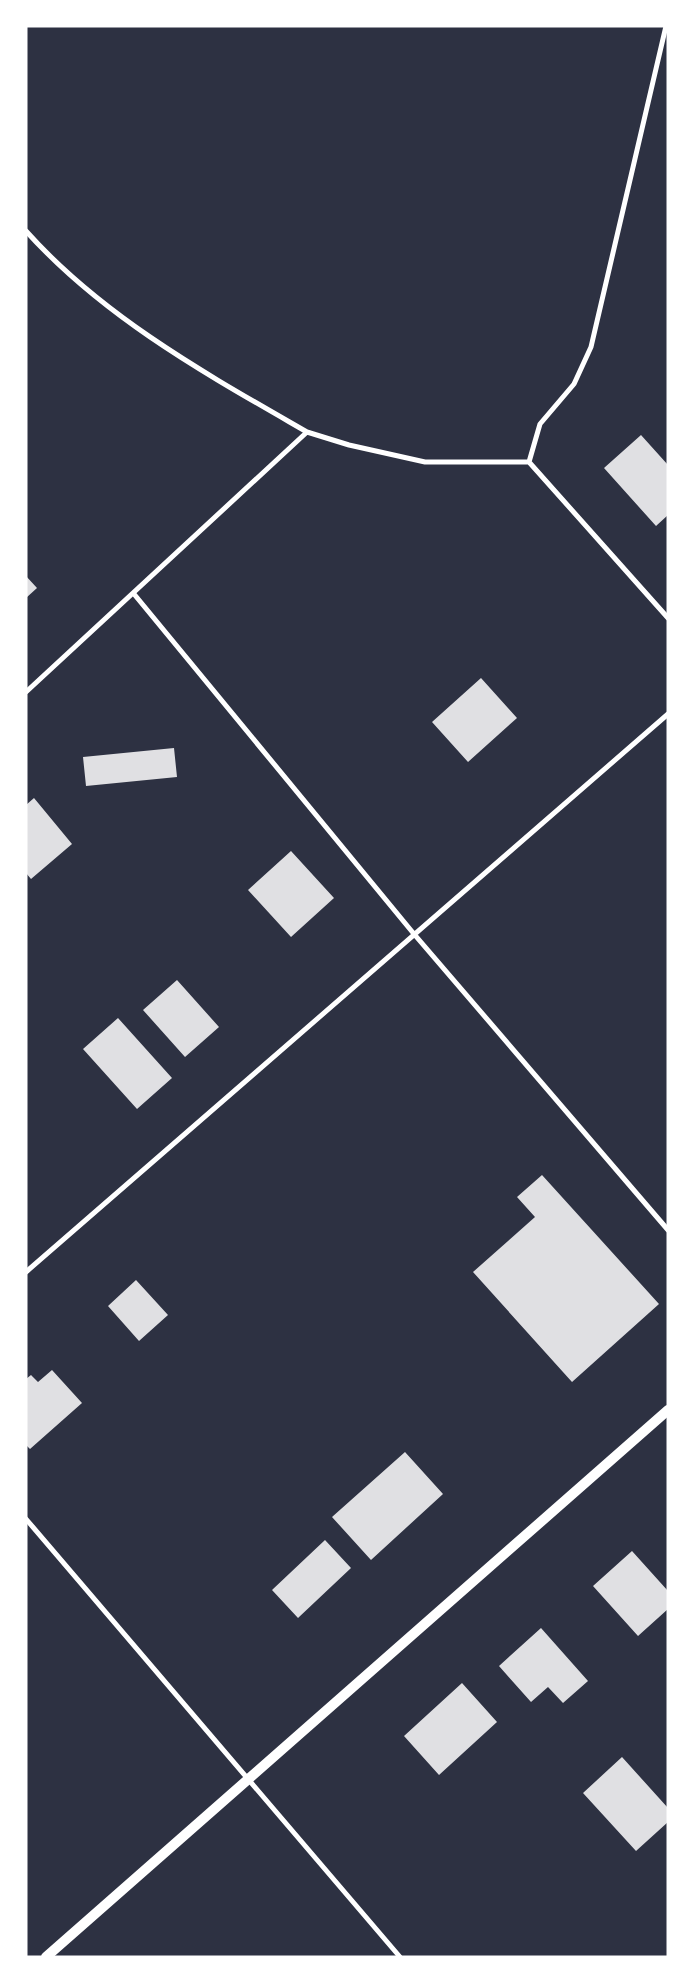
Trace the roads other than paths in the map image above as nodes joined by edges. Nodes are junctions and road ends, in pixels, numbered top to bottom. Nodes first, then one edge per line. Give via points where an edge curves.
1 (666, 26) edge
2 (26, 231) edge
3 (308, 432) junction
4 (529, 462) junction
5 (134, 594) junction
6 (668, 618) edge
7 (26, 692) edge
8 (668, 714) edge
9 (414, 934) junction
10 (668, 1230) edge
11 (26, 1272) edge
12 (668, 1410) edge
13 (26, 1519) edge
14 (249, 1778) junction
15 (46, 1957) edge
16 (400, 1957) edge

1 - 4 street via 591,347 574,384 540,424
2 - 3 street via 107,306 206,374
3 - 4 street via 425,462
3 - 5 street
4 - 6 street
5 - 7 street
5 - 9 street
8 - 9 street
9 - 10 street
9 - 11 street
12 - 14 main road
13 - 14 street
14 - 15 main road
14 - 16 street

